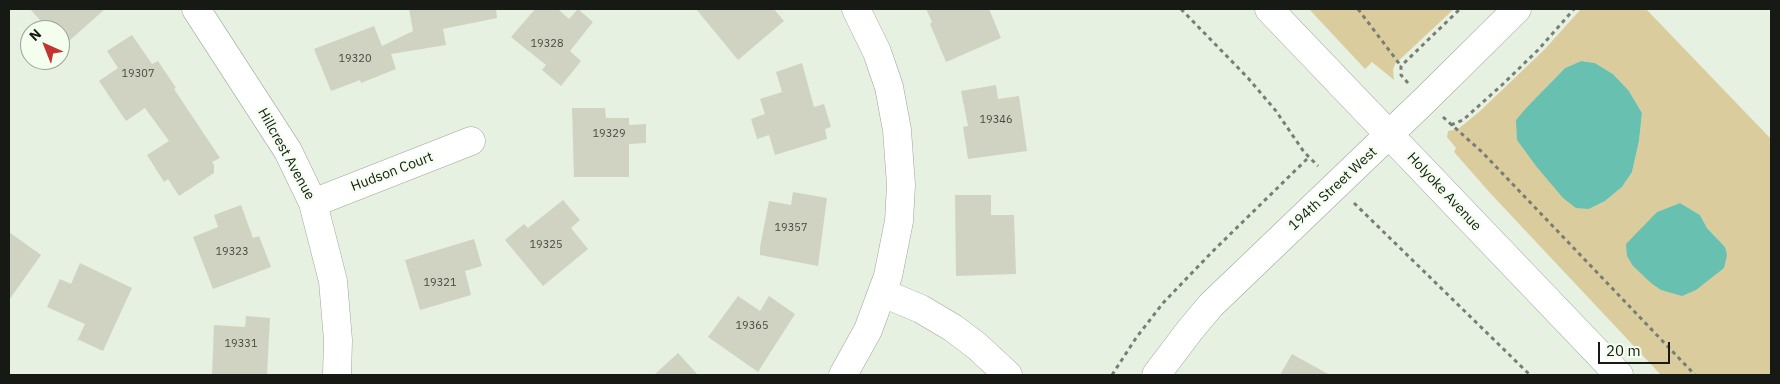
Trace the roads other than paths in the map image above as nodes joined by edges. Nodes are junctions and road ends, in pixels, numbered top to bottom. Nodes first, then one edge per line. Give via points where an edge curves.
1 (196, 9) edge
2 (856, 9) edge
3 (1269, 9) edge
4 (1517, 9) edge
5 (1389, 135) junction
6 (471, 142) dead end
7 (313, 203) junction
8 (883, 294) junction
9 (337, 375) edge
10 (843, 375) edge
11 (1008, 375) edge
12 (1156, 375) edge
13 (1619, 375) edge

1 - 7 street, Hillcrest Avenue via 288,151
2 - 8 street via 883,70 900,148 899,222
3 - 5 street, Holyoke Avenue
4 - 5 street, 194th Street West
5 - 12 street, 194th Street West via 1211,305
5 - 13 street, Holyoke Avenue
6 - 7 street, Hudson Court
7 - 9 street, Hillcrest Avenue via 333,281
8 - 10 street
8 - 11 street via 921,309 953,328

